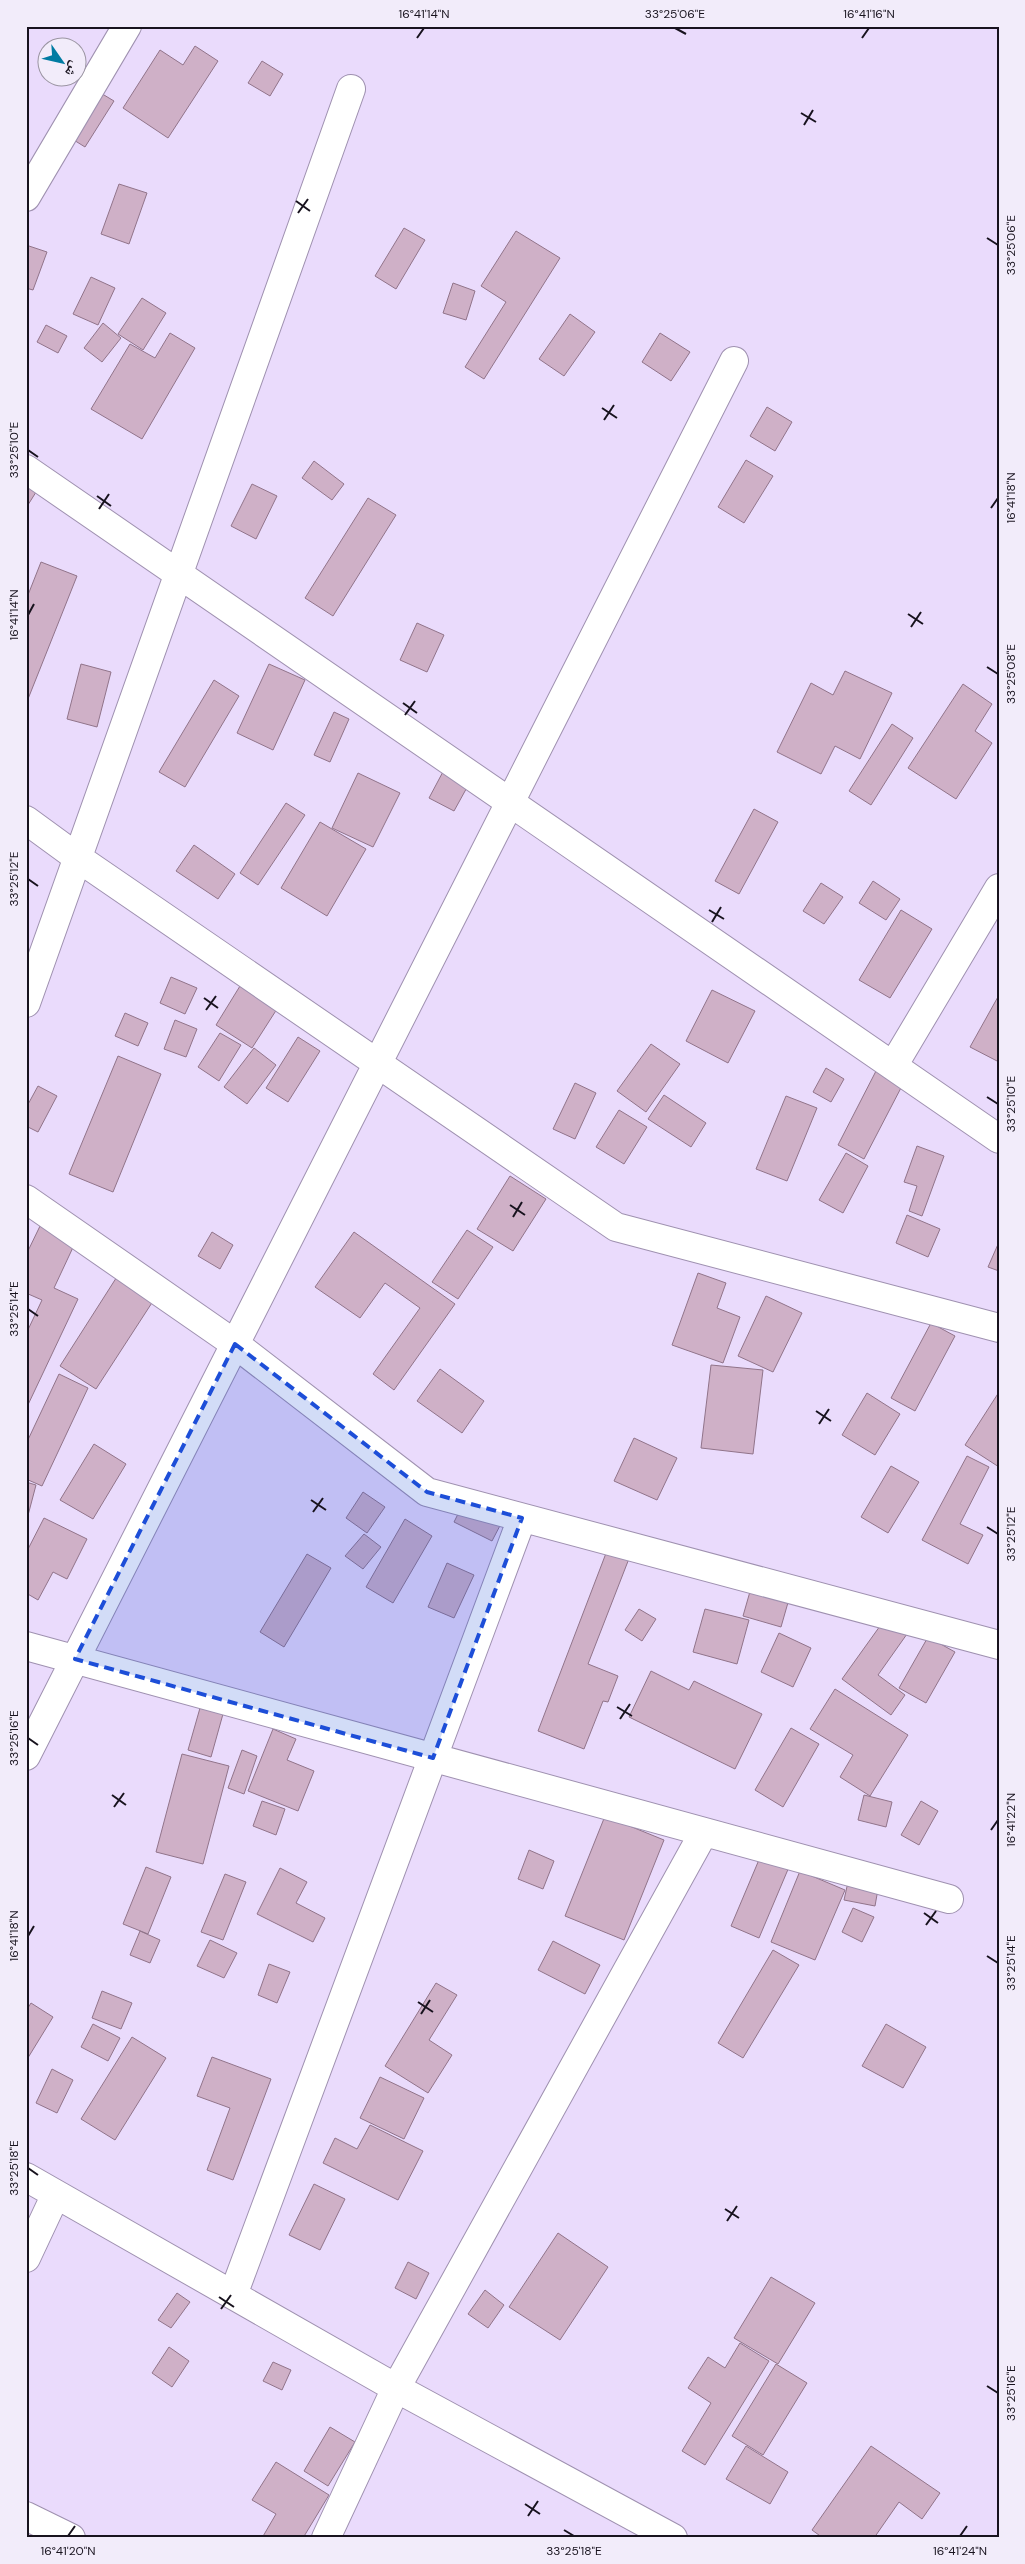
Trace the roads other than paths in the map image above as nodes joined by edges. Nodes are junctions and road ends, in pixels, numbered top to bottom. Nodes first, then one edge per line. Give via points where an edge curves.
1 (127, 26) edge
2 (352, 89) dead end
3 (26, 197) edge
4 (734, 361) dead end
5 (26, 469) edge
6 (179, 574) junction
7 (510, 802) junction
8 (26, 820) edge
9 (78, 858) junction
10 (999, 888) edge
11 (26, 1003) edge
12 (377, 1064) junction
13 (893, 1066) junction
14 (999, 1139) edge
15 (26, 1199) edge
16 (999, 1328) edge
17 (235, 1344) junction
18 (522, 1518) junction
19 (999, 1645) edge
20 (26, 1646) edge
21 (75, 1659) junction
22 (26, 1756) edge
23 (433, 1758) junction
24 (704, 1832) junction
25 (949, 1899) dead end
26 (26, 2177) edge
27 (56, 2194) junction
28 (26, 2258) edge
29 (233, 2295) junction
30 (396, 2388) junction
31 (26, 2516) edge
32 (71, 2538) edge
33 (326, 2538) edge
34 (673, 2538) edge

1 - 3 street
2 - 6 street
4 - 7 street
5 - 6 street
6 - 7 street
6 - 9 street
7 - 12 street
7 - 13 street
8 - 9 street
9 - 11 street
9 - 12 street
10 - 13 street
12 - 16 street via 616,1227
12 - 17 street
13 - 14 street
15 - 17 street
17 - 18 street via 427,1492
17 - 21 street
18 - 19 street
18 - 23 street
20 - 21 street
21 - 22 street
21 - 23 street
23 - 24 street
23 - 29 street
24 - 25 street
24 - 30 street
26 - 27 street
27 - 28 street
27 - 29 street
29 - 30 street
30 - 33 street
30 - 34 street
31 - 32 street

